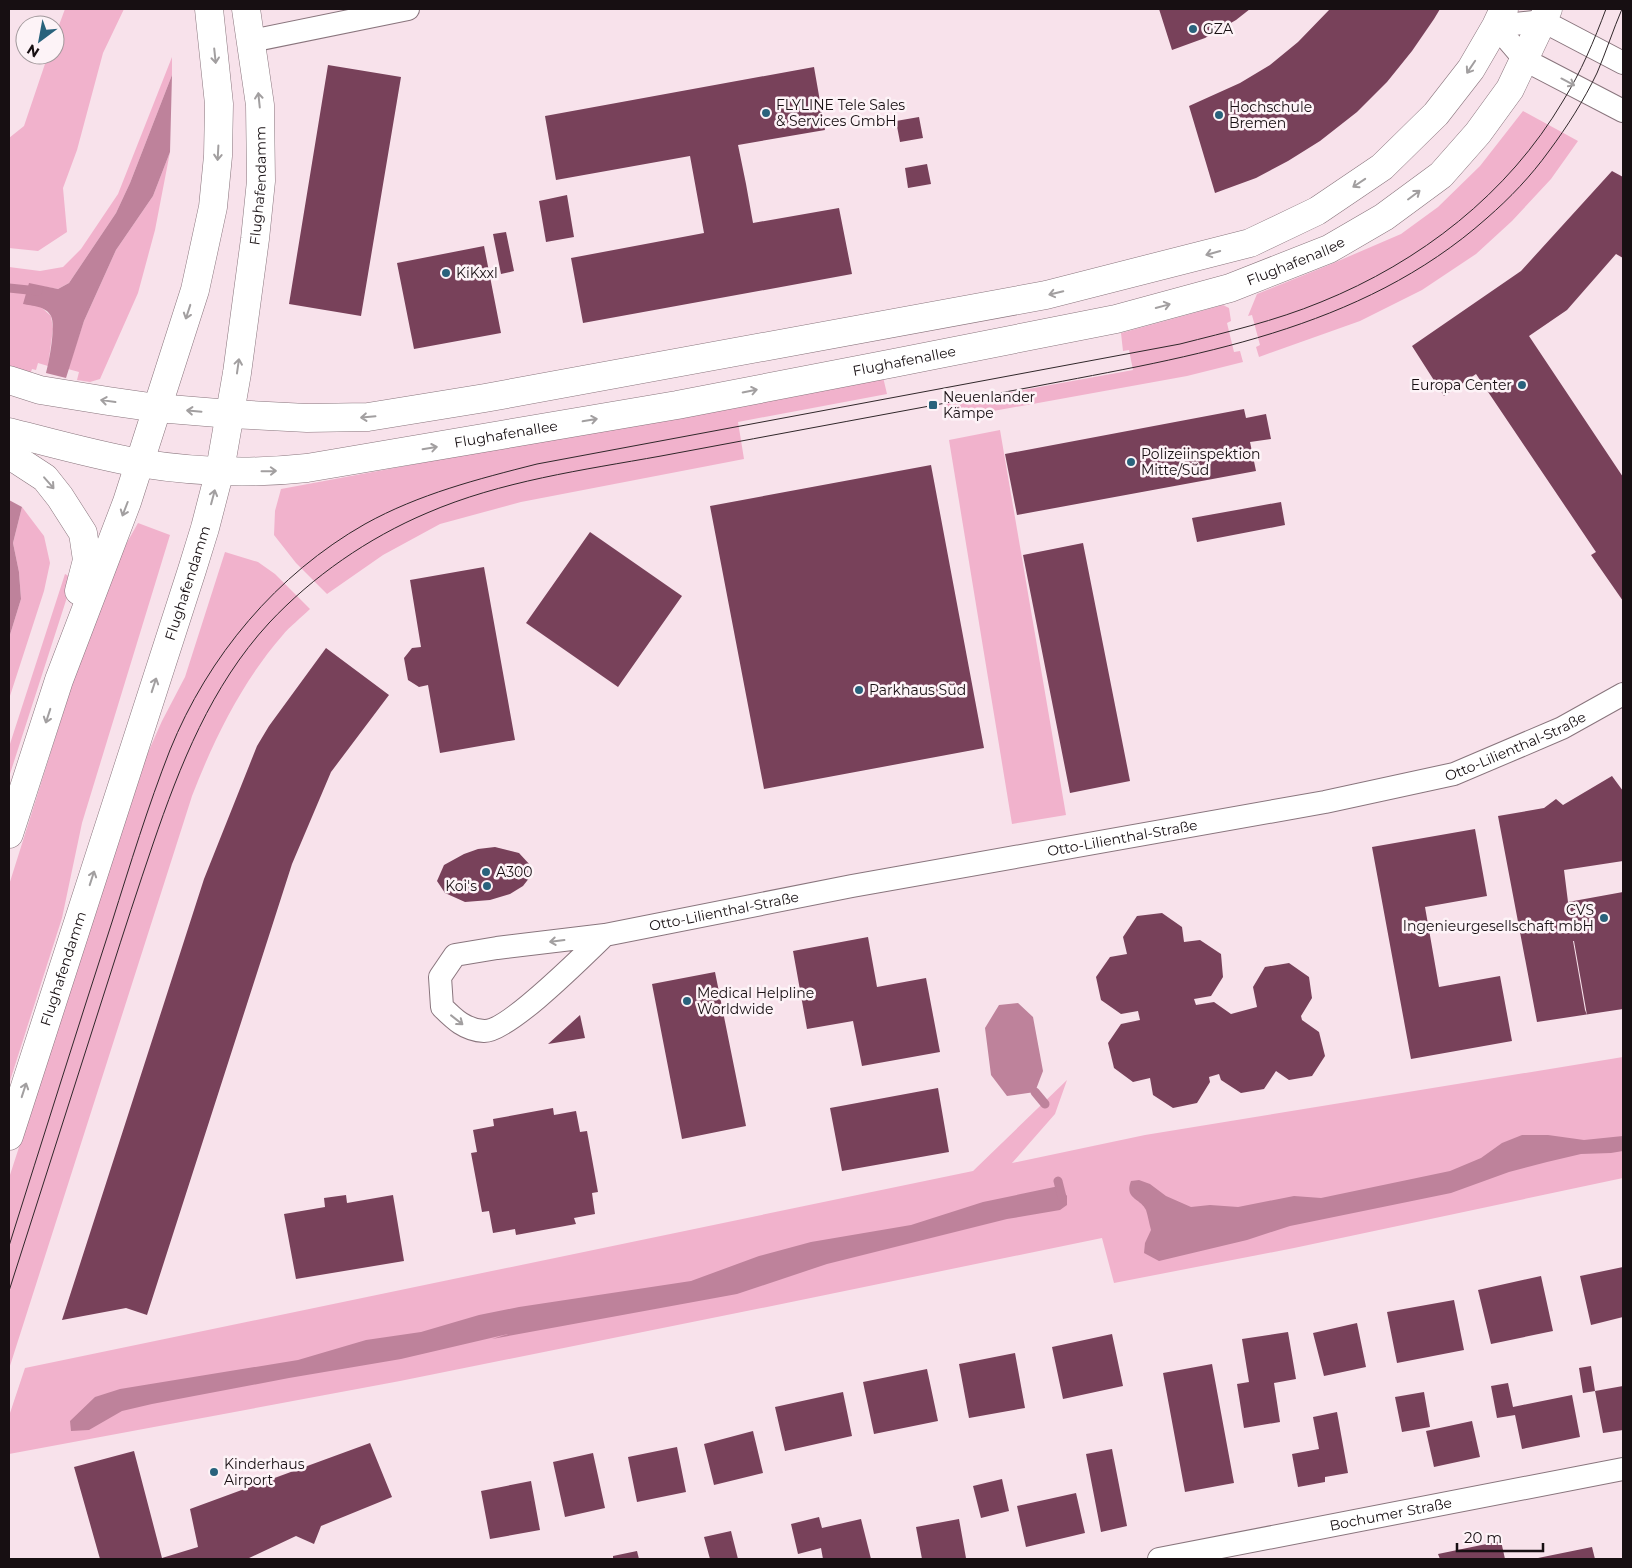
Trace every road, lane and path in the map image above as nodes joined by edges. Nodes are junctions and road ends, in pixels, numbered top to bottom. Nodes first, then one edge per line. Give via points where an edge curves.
1 (209, 9) edge
2 (246, 9) edge
3 (408, 9) edge
4 (1545, 15) edge
5 (1500, 17) edge
6 (251, 41) junction
7 (1525, 60) junction
8 (1623, 63) edge
9 (1623, 111) edge
10 (9, 380) edge
11 (157, 408) junction
12 (230, 414) junction
13 (9, 432) edge
14 (9, 456) edge
15 (140, 463) junction
16 (220, 470) junction
17 (63, 670) junction
18 (1623, 694) edge
19 (9, 834) edge
20 (605, 935) junction
21 (9, 1136) edge
22 (1623, 1469) edge
23 (1159, 1559) edge

1 -> 11 main road via 220,104 213,207 196,290
2 - 6 main road, Flughafendamm
3 - 6 street
4 - 5 street
4 - 7 main road, Flughafenallee
4 - 8 street
5 - 7 street
5 -> 12 main road via 1471,69 1436,114 1382,167 1317,211 1250,243 1046,295 485,398 368,417
12 -> 6 main road, Flughafendamm via 261,181 260,105
7 -> 9 street
16 -> 7 main road, Flughafenallee via 270,472 307,468 677,405 1116,319 1230,288 1329,249 1384,217 1441,175 1496,110
11 -> 10 main road via 40,390
12 -> 11 main road
11 - 15 main road
12 - 16 main road, Flughafendamm
13 - 15 main road, Flughafenallee
14 -> 17 main road via 46,478 83,533 87,560 64,638
15 - 16 main road, Flughafenallee
15 -> 17 main road
21 -> 16 main road, Flughafendamm via 192,570
17 -> 19 main road
18 - 20 street, Otto-Lilienthal-Straße via 1562,728 1454,774 1324,802 852,886
20 -> 20 street, Otto-Lilienthal-Straße via 455,955 440,977 442,1007 460,1025 485,1031 507,1022 546,991
22 - 23 street, Bochumer Straße

